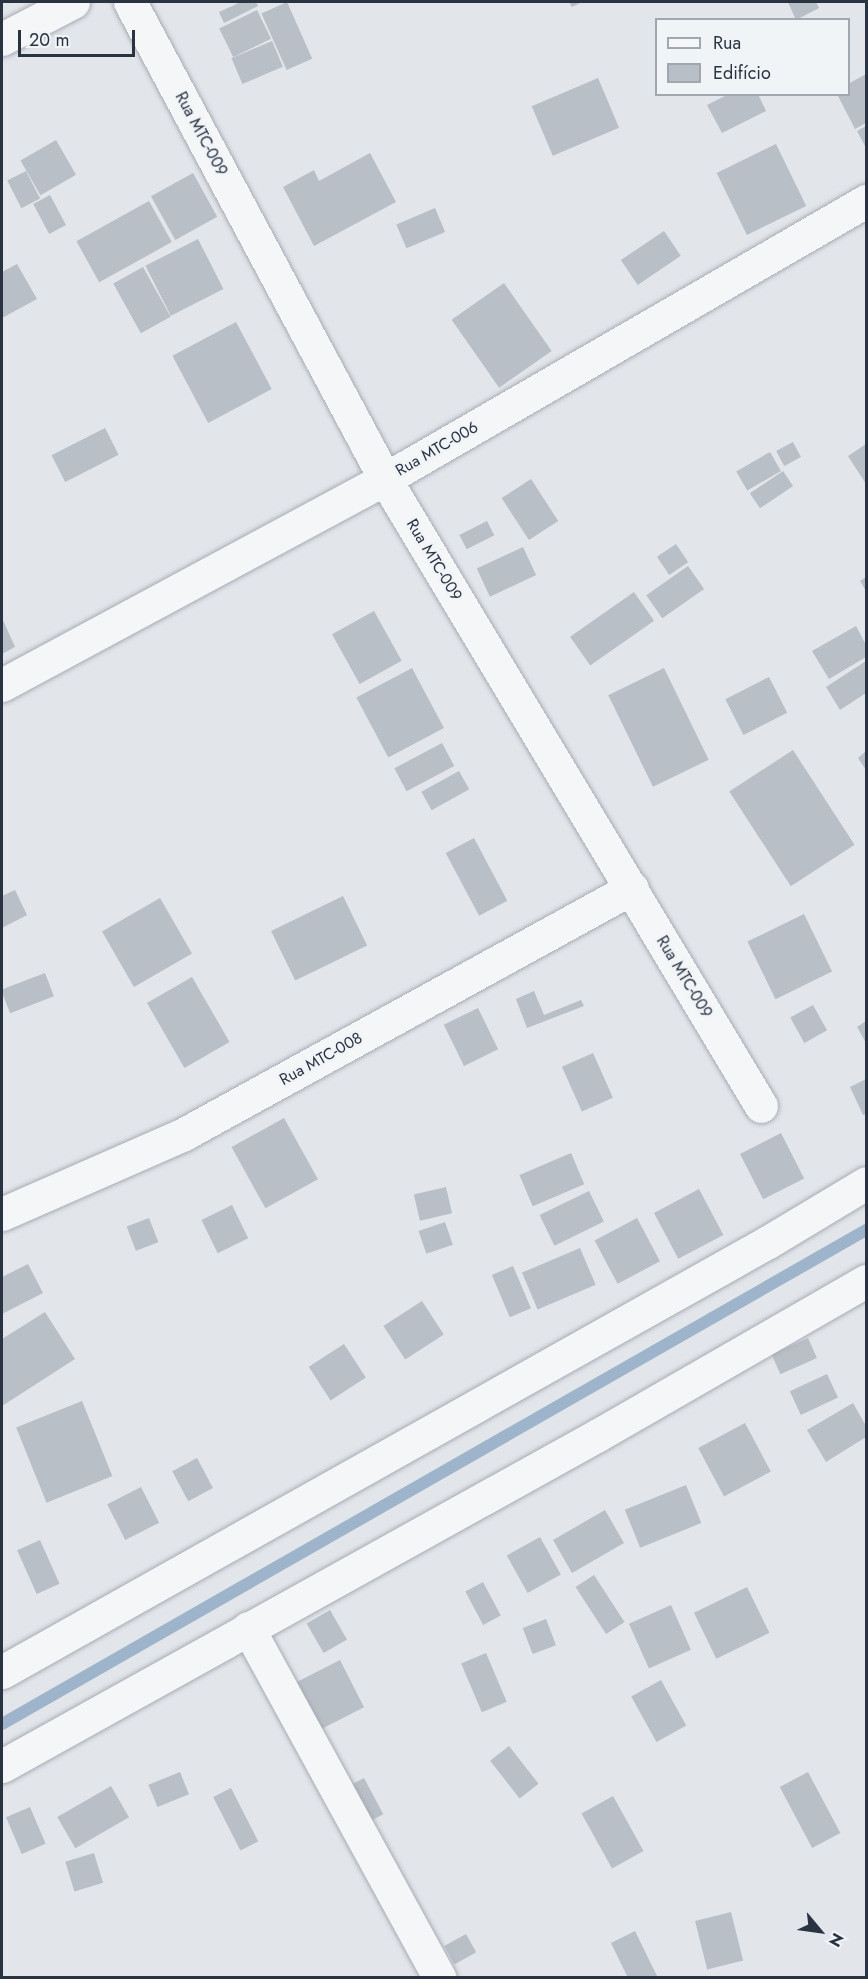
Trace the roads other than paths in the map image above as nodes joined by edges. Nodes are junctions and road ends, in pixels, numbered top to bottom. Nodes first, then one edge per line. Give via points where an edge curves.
1 (73, 2) edge
2 (130, 2) edge
3 (2, 39) edge
4 (867, 201) edge
5 (385, 479) junction
6 (2, 686) edge
7 (632, 888) junction
8 (761, 1106) dead end
9 (867, 1183) edge
10 (2, 1214) edge
11 (867, 1281) edge
12 (248, 1628) junction
13 (2, 1672) edge
14 (2, 1766) edge
15 (441, 1977) edge

1 - 3 street
2 - 5 street, Rua MTC-009
4 - 5 street, Rua MTC-006
5 - 6 street, Rua MTC-006
5 - 7 street, Rua MTC-009
7 - 8 street, Rua MTC-009
7 - 10 street, Rua MTC-008 via 184,1134
9 - 13 street
11 - 12 street
12 - 14 street
12 - 15 street

